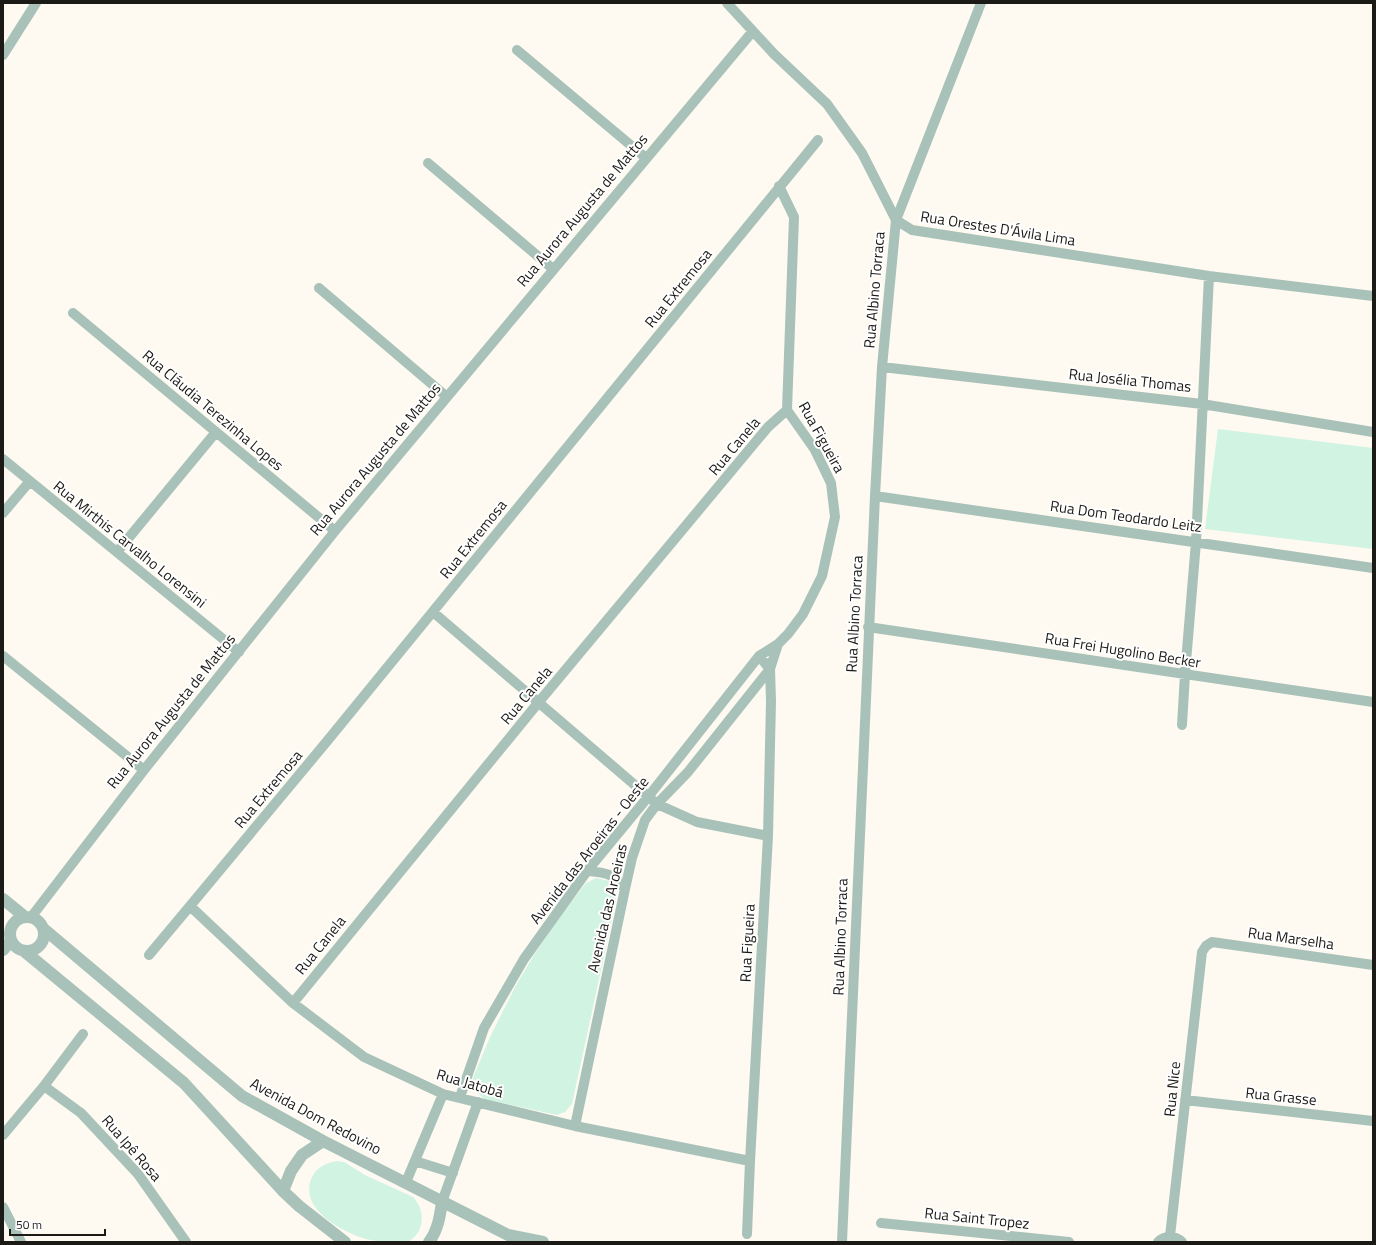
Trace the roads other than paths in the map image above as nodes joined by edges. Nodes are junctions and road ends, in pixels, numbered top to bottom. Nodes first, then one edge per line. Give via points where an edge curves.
1 (36, 3) edge
2 (727, 3) edge
3 (981, 3) edge
4 (753, 30) junction
5 (517, 50) dead end
6 (3, 55) edge
7 (818, 140) dead end
8 (646, 158) junction
9 (428, 163) dead end
10 (779, 186) junction
11 (896, 220) junction
12 (553, 269) junction
13 (1209, 276) junction
14 (319, 288) dead end
15 (1373, 296) edge
16 (73, 313) dead end
17 (882, 367) junction
18 (447, 397) junction
19 (1202, 404) junction
20 (787, 410) junction
21 (216, 432) junction
22 (1373, 432) edge
23 (3, 460) edge
24 (30, 481) junction
25 (875, 496) junction
26 (3, 513) edge
27 (335, 531) junction
28 (1196, 542) junction
29 (117, 552) junction
30 (1373, 568) edge
31 (433, 612) junction
32 (868, 627) junction
33 (778, 644) junction
34 (239, 652) junction
35 (3, 656) edge
36 (759, 656) junction
37 (770, 669) junction
38 (1185, 674) junction
39 (1373, 702) edge
40 (538, 703) junction
41 (1182, 725) dead end
42 (144, 770) junction
43 (648, 797) junction
44 (657, 804) junction
45 (768, 836) junction
46 (587, 871) junction
47 (625, 890) junction
48 (3, 899) edge
49 (190, 906) junction
50 (28, 917) junction
51 (44, 929) junction
52 (8, 932) edge
53 (1206, 946) joint
54 (3, 950) edge
55 (24, 951) junction
56 (149, 954) dead end
57 (1373, 965) edge
58 (293, 1003) junction
59 (83, 1034) dead end
60 (44, 1086) junction
61 (443, 1094) junction
62 (460, 1097) junction
63 (1185, 1100) junction
64 (478, 1102) junction
65 (1373, 1121) edge
66 (575, 1126) junction
67 (3, 1135) edge
68 (323, 1141) junction
69 (415, 1161) junction
70 (750, 1161) junction
71 (452, 1173) junction
72 (406, 1182) junction
73 (283, 1191) junction
74 (442, 1202) junction
75 (3, 1207) edge
76 (881, 1223) dead end
77 (747, 1234) dead end
78 (1170, 1236) junction
79 (21, 1242) edge
80 (186, 1242) edge
81 (345, 1242) edge
82 (429, 1242) edge
83 (544, 1242) edge
84 (842, 1242) edge
85 (1069, 1242) edge
86 (1158, 1242) edge
87 (1182, 1242) edge

1 - 6 street
2 - 4 street
3 - 11 street, Rua Albino Torraca
4 - 8 street, Rua Aurora Augusta de Mattos
4 - 11 street via 774,54 827,104 862,153
5 - 8 street
7 - 10 street, Rua Extremosa
8 - 12 street, Rua Aurora Augusta de Mattos
9 - 12 street
10 - 20 street, Rua Figueira via 794,217
10 - 31 street, Rua Extremosa via 676,316
11 - 13 street, Rua Orestes D'Ávila Lima via 912,230
11 - 17 street, Rua Albino Torraca
12 - 18 street, Rua Aurora Augusta de Mattos
13 - 15 street, Rua Orestes D'Ávila Lima
13 - 19 street
14 - 18 street
16 - 21 street, Rua Cláudia Terezinha Lopes
17 - 19 street, Rua Josélia Thomas
17 - 25 street, Rua Albino Torraca
18 - 27 street, Rua Aurora Augusta de Mattos
19 - 22 street, Rua Josélia Thomas
19 - 28 street
20 - 33 street, Rua Figueira via 815,450 831,483 835,517 822,576 803,614
20 - 40 street, Rua Canela via 768,427
21 - 27 street, Rua Cláudia Terezinha Lopes
21 - 29 street
23 - 24 street, Rua Mirthis Carvalho Lorensini
24 - 26 street
24 - 29 street, Rua Mirthis Carvalho Lorensini
25 - 28 street, Rua Dom Teodardo Leitz
25 - 32 street, Rua Albino Torraca
27 - 34 street, Rua Aurora Augusta de Mattos
28 - 30 street, Rua Dom Teodardo Leitz
28 - 38 street
29 - 34 street, Rua Mirthis Carvalho Lorensini
31 - 40 street
31 - 49 street, Rua Extremosa
32 - 38 street, Rua Frei Hugolino Becker
32 - 84 street, Rua Albino Torraca
33 - 36 street, Avenida das Aroeiras - Oeste
33 - 37 street, Avenida das Aroeiras
34 - 42 street, Rua Aurora Augusta de Mattos
35 - 42 street
36 - 37 street
36 - 43 street, Avenida das Aroeiras - Oeste
37 - 44 street, Avenida das Aroeiras via 688,772
37 - 45 street, Rua Figueira
38 - 39 street, Rua Frei Hugolino Becker
38 - 41 street
40 - 43 street
40 - 58 street, Rua Canela
42 - 50 street, Rua Aurora Augusta de Mattos
43 - 44 street
43 - 46 street, Avenida das Aroeiras - Oeste
44 - 45 street via 697,822
44 - 47 street, Avenida das Aroeiras via 645,820 632,858
45 - 70 street, Rua Figueira
46 - 47 street via 616,878
46 - 62 street, Avenida das Aroeiras - Oeste via 524,959 484,1028
47 - 66 street, Avenida das Aroeiras
48 - 50 street
49 - 56 street, Rua Extremosa
49 - 58 street, Rua Jatobá
50 - 51 street via 37,919
50 - 52 street via 15,921
51 - 55 street via 45,935 40,946
51 - 68 street, Avenida Dom Redovino via 242,1096
52 - 54 street
52 - 55 street via 14,946
53 - 57 street, Rua Marselha via 1212,942
53 - 63 street, Rua Nice via 1202,952
55 - 73 street via 184,1083
58 - 61 street, Rua Jatobá via 364,1057
59 - 60 street
60 - 67 street
60 - 80 street, Rua Ipê Rosa via 81,1113 138,1174
61 - 62 street, Rua Jatobá
61 - 69 street
62 - 64 street, Rua Jatobá
63 - 65 street, Rua Grasse
63 - 78 street, Rua Nice
64 - 66 street, Rua Jatobá
64 - 71 street
66 - 70 street, Rua Jatobá
68 - 72 street, Avenida Dom Redovino
68 - 73 street via 302,1155 291,1171
69 - 71 street
69 - 72 street
70 - 77 street, Rua Figueira
71 - 74 street
72 - 74 street, Avenida Dom Redovino
73 - 81 street
74 - 82 street via 441,1215
74 - 83 street, Avenida Dom Redovino via 508,1234
75 - 79 street
76 - 85 street, Rua Saint Tropez
78 - 86 street
78 - 87 street

